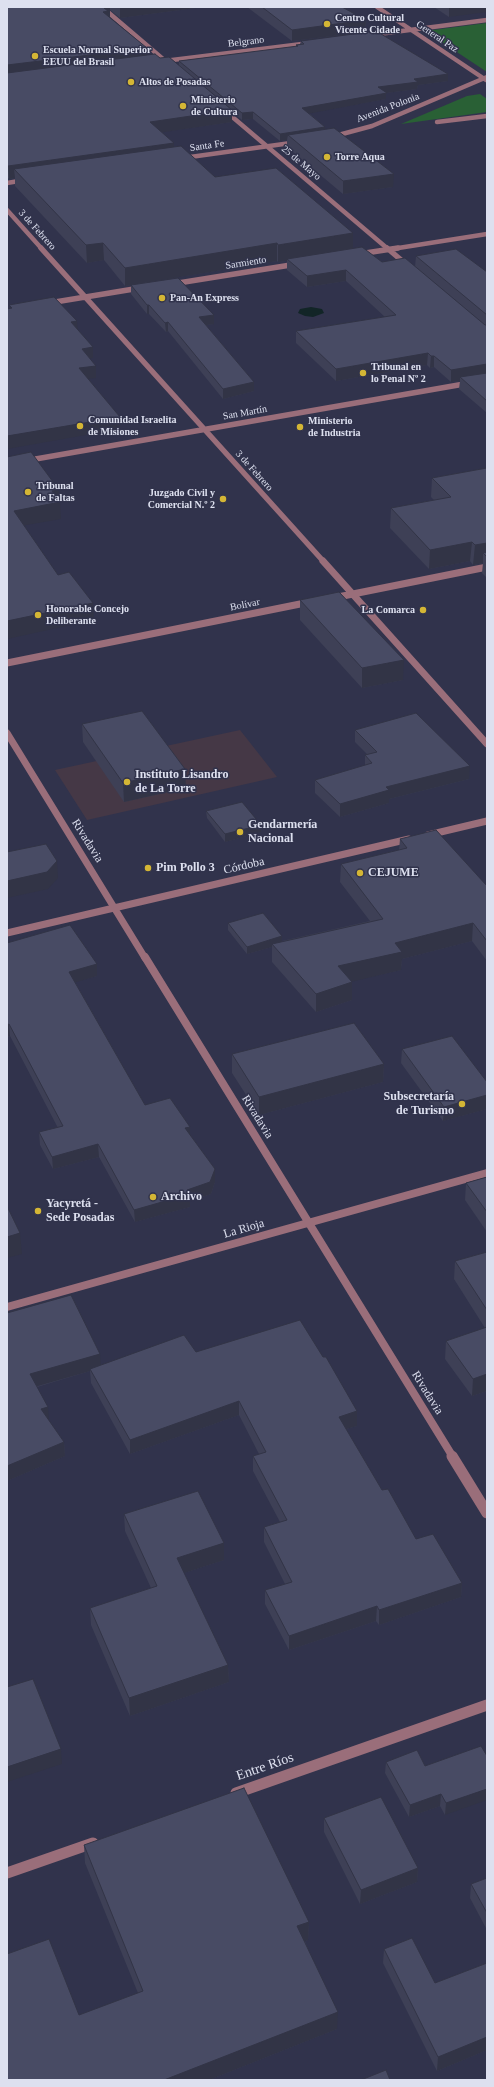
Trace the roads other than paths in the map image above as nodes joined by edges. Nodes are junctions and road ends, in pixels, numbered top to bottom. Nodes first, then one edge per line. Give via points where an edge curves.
1 (102, 7) edge
2 (378, 7) edge
3 (487, 20) edge
4 (411, 30) junction
5 (364, 36) edge
6 (316, 42) edge
7 (166, 61) junction
8 (159, 62) edge
9 (172, 66) edge
10 (486, 79) edge
11 (220, 106) edge
12 (487, 116) edge
13 (437, 122) dead end
14 (326, 138) edge
15 (304, 141) edge
16 (267, 146) junction
17 (181, 159) edge
18 (31, 180) edge
19 (7, 183) edge
20 (7, 210) edge
21 (487, 234) edge
22 (388, 250) junction
23 (350, 256) edge
24 (303, 263) edge
25 (412, 269) edge
26 (163, 285) edge
27 (147, 287) edge
28 (85, 297) junction
29 (46, 303) edge
30 (487, 380) edge
31 (204, 429) junction
32 (7, 464) edge
33 (487, 567) edge
34 (352, 594) junction
35 (329, 598) edge
36 (321, 600) edge
37 (7, 663) edge
38 (7, 733) edge
39 (487, 744) edge
40 (487, 821) edge
41 (115, 908) junction
42 (7, 933) edge
43 (487, 1173) edge
44 (308, 1223) junction
45 (7, 1307) edge
46 (487, 1513) edge
47 (487, 1705) edge
48 (228, 1796) edge
49 (103, 1840) edge
50 (7, 1873) edge

1 - 7 street
2 - 4 street, General Paz
3 - 4 street
4 - 5 street
4 - 10 street, General Paz
6 - 7 street, Belgrano
7 - 8 street, Belgrano
7 - 9 street
10 - 14 street, Avenida Polonia via 372,126
11 - 16 street, 25 de Mayo
12 - 13 street
15 - 16 street
16 - 17 street, Santa Fe
16 - 22 street, 25 de Mayo
18 - 19 street
20 - 28 street, 3 de Febrero
21 - 22 street
22 - 23 street
22 - 25 street, 25 de Mayo
24 - 26 street, Sarmiento
27 - 28 street
28 - 29 street
28 - 31 street, 3 de Febrero
30 - 31 street, San Martín
31 - 32 street, San Martín
31 - 34 street, 3 de Febrero
33 - 34 street
34 - 35 street
34 - 39 street, 3 de Febrero
36 - 37 street, Bolívar
38 - 41 street, Rivadavia
40 - 41 street, Córdoba
41 - 42 street, Córdoba
41 - 44 street, Rivadavia
43 - 44 street, La Rioja
44 - 45 street, La Rioja
44 - 46 street, Rivadavia
47 - 48 street, Entre Ríos
49 - 50 street

